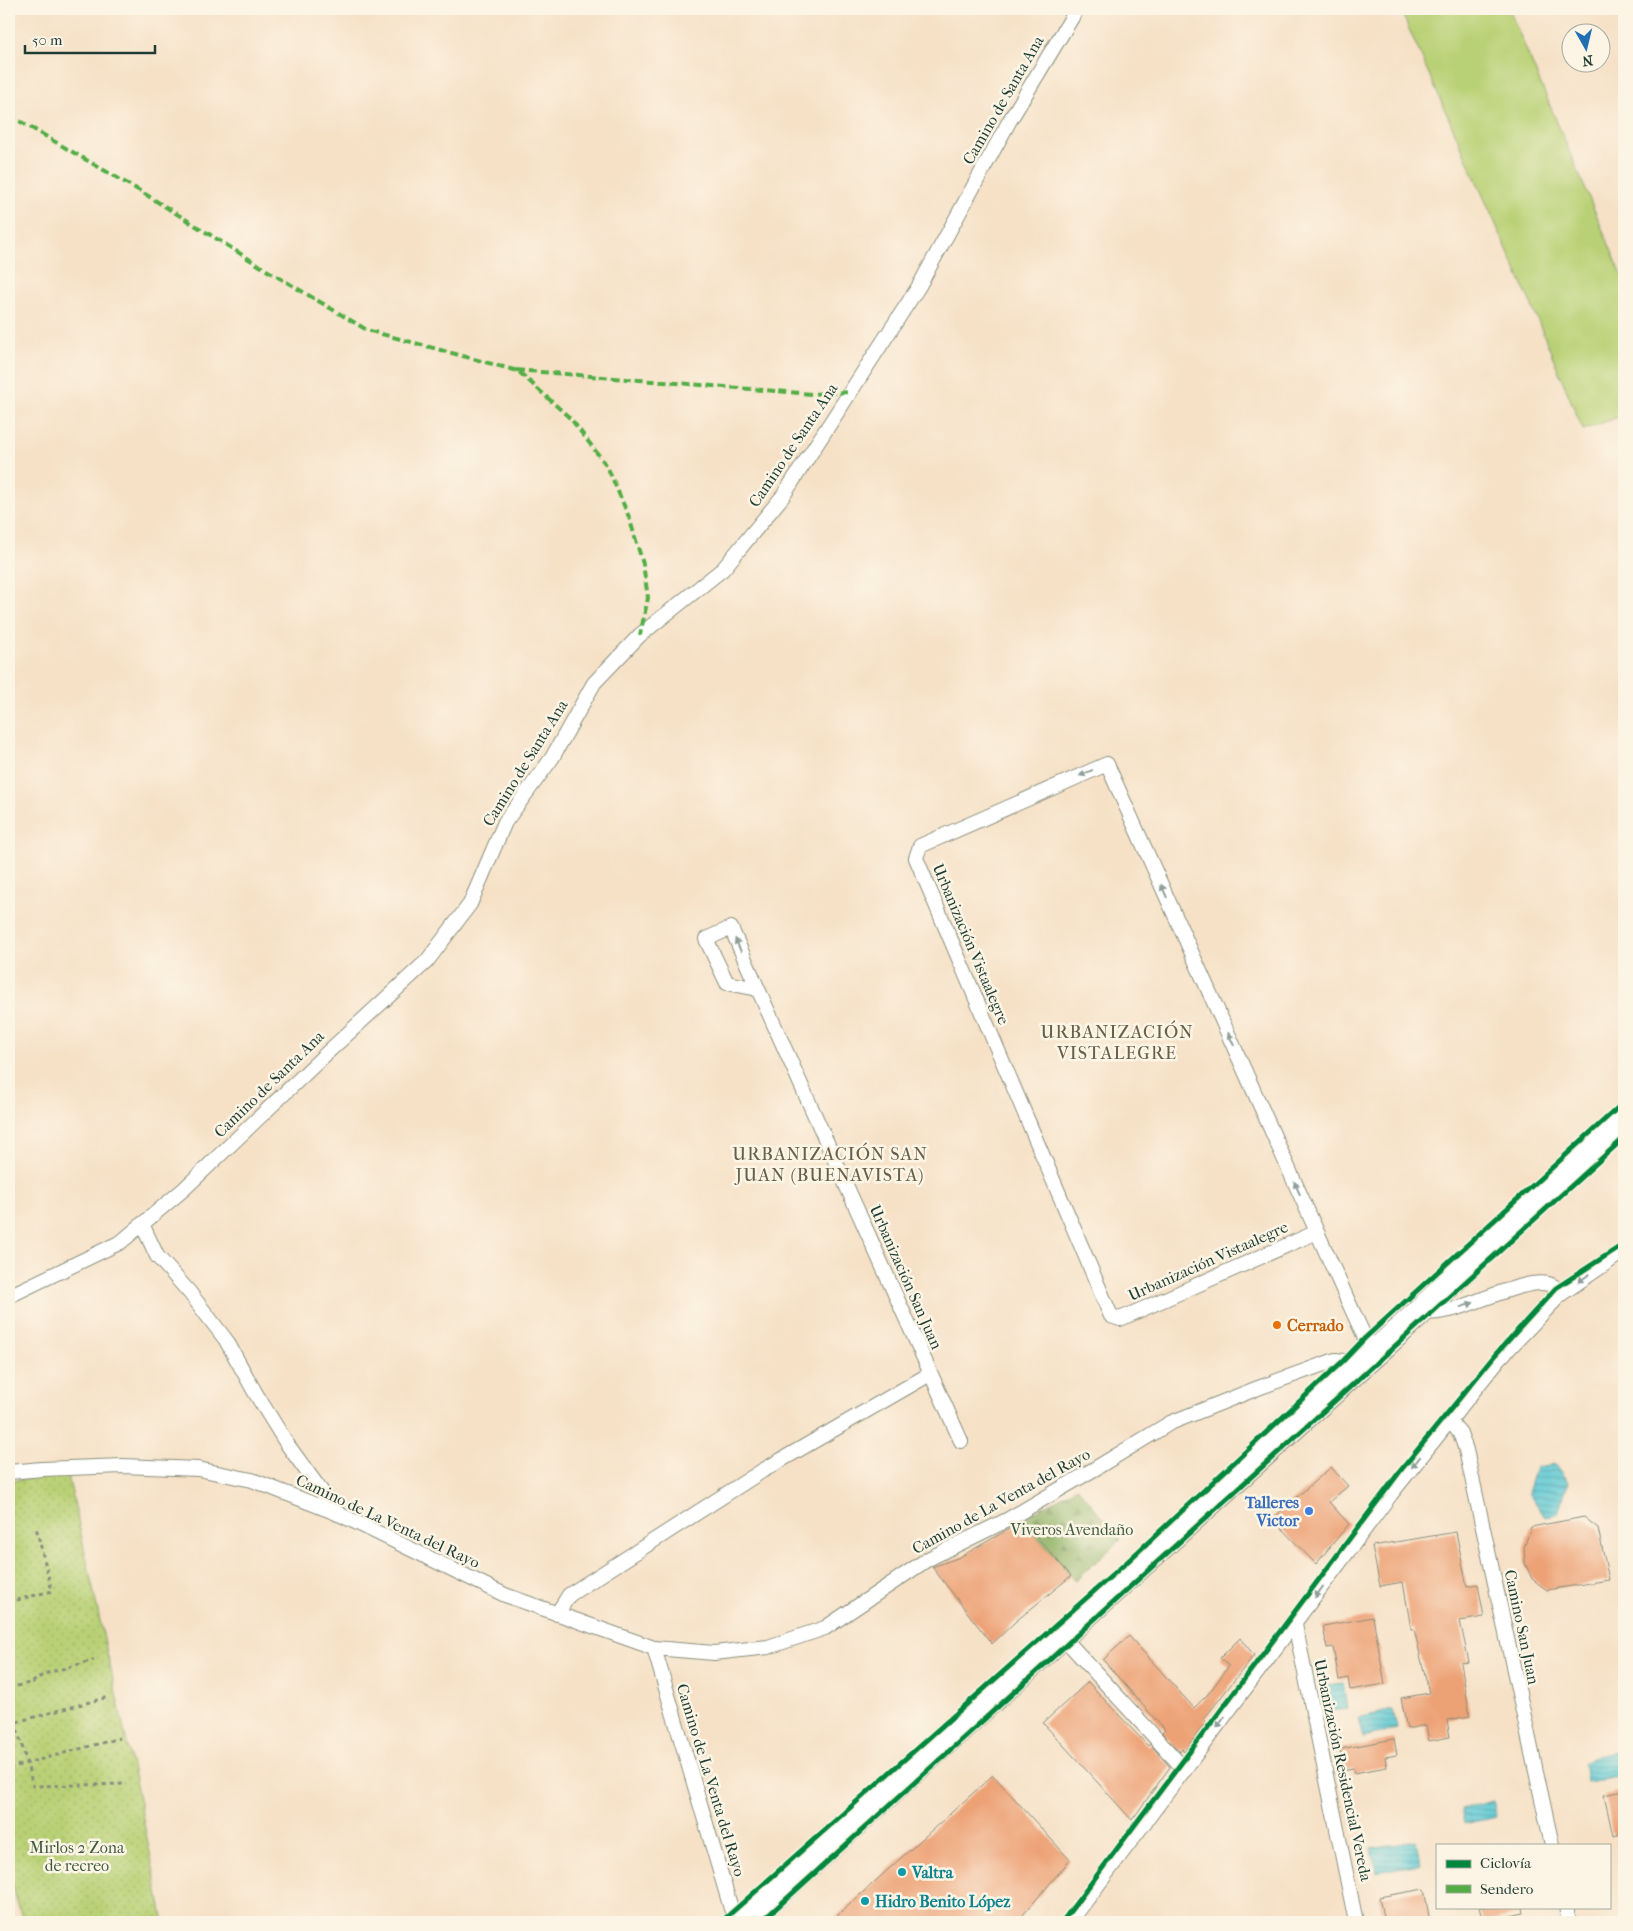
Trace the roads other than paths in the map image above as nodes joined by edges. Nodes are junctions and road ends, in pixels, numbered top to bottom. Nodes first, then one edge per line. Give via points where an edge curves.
1 (1076, 9) edge
2 (758, 989) junction
3 (1624, 1123) edge
4 (142, 1224) junction
5 (1317, 1232) junction
6 (1624, 1251) edge
7 (1561, 1294) junction
8 (9, 1296) edge
9 (1419, 1313) junction
10 (1370, 1357) junction
11 (930, 1374) junction
12 (1449, 1420) junction
13 (961, 1441) dead end
14 (9, 1472) edge
15 (339, 1514) junction
16 (557, 1614) junction
17 (1295, 1624) junction
18 (1062, 1636) junction
19 (654, 1648) junction
20 (1185, 1770) junction
21 (1552, 1844) edge
22 (1566, 1908) edge
23 (735, 1922) edge
24 (746, 1922) edge
25 (1070, 1922) edge
26 (1356, 1922) edge
27 (1569, 1922) edge

1 - 4 street, Camino de Santa Ana via 1010,120 919,286 783,496 723,569 640,635 594,683 552,758 505,822 470,904 427,961 184,1189
2 -> 2 street, Urbanización San Juan via 731,928 706,939 727,983
2 - 11 street, Urbanización San Juan
3 - 9 highway
4 - 8 street, Camino de Santa Ana via 121,1242
4 - 15 street via 157,1256 190,1292 226,1340 287,1444
5 -> 5 street, Urbanización Vistaalegre via 1107,764 920,846 916,858 1111,1316 1120,1319
5 - 10 street, Urbanización Vistaalegre via 1365,1338
6 -> 7 street
9 -> 7 street via 1454,1309 1539,1283 1553,1285
7 - 12 street via 1499,1359
9 - 10 highway
10 - 18 highway
10 - 19 street, Camino de La Venta del Rayo via 1335,1360 1170,1423 1007,1520 928,1559 825,1628 768,1646 732,1651 714,1653
11 - 13 street, Urbanización San Juan
11 - 16 street via 762,1471 569,1595
12 -> 17 street
12 - 21 street, Camino San Juan via 1460,1433 1466,1450
14 - 15 street, Camino de La Venta del Rayo via 123,1466 198,1469 252,1480
15 - 16 street, Camino de La Venta del Rayo via 505,1595
16 - 19 street, Camino de La Venta del Rayo
17 -> 20 street
17 - 26 street, Urbanización Residencial Vereda
18 - 20 street
18 - 24 highway
19 - 23 street, Camino de La Venta del Rayo
20 - 25 street
22 - 27 street

